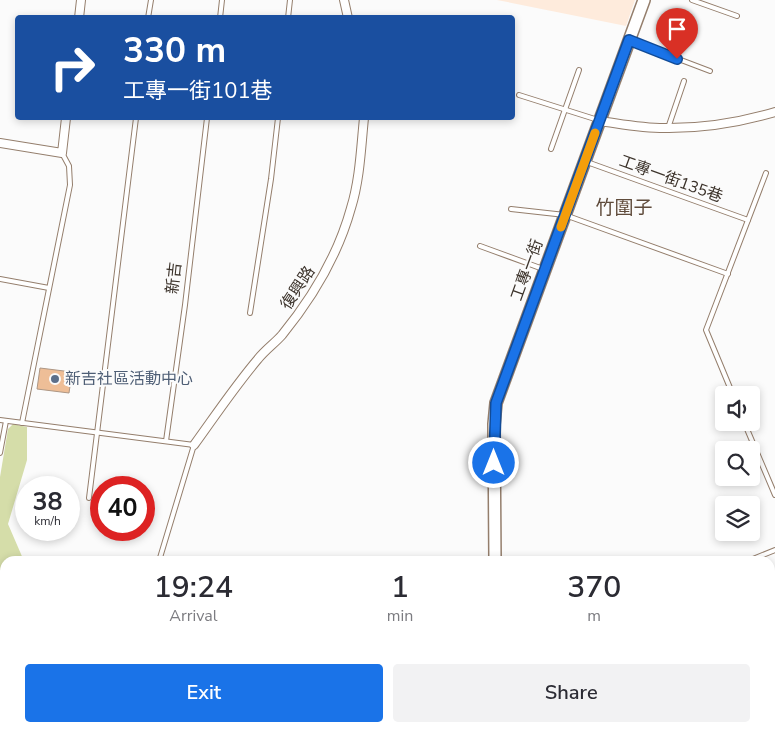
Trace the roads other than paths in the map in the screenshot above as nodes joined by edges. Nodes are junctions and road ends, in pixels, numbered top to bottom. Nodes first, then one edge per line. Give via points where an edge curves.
1 (81, 0) edge
2 (150, 0) edge
3 (222, 0) edge
4 (290, 0) edge
5 (344, 0) edge
6 (644, 0) edge
7 (692, 0) edge
8 (79, 15) edge
9 (148, 15) edge
10 (220, 15) edge
11 (288, 15) edge
12 (347, 15) edge
13 (737, 16) dead end
14 (629, 40) junction
15 (579, 70) dead end
16 (710, 71) dead end
17 (684, 81) dead end
18 (519, 96) dead end
19 (565, 110) junction
20 (775, 112) edge
21 (66, 120) edge
22 (136, 120) edge
23 (207, 120) edge
24 (278, 120) edge
25 (364, 120) edge
26 (600, 121) junction
27 (668, 128) junction
28 (0, 143) edge
29 (551, 149) dead end
30 (62, 153) junction
31 (585, 161) junction
32 (766, 173) dead end
33 (511, 209) dead end
34 (565, 215) junction
35 (748, 220) junction
36 (480, 246) dead end
37 (545, 270) junction
38 (728, 274) junction
39 (0, 280) edge
40 (49, 288) junction
41 (250, 313) dead end
42 (729, 386) edge
43 (0, 420) edge
44 (6, 421) junction
45 (22, 423) junction
46 (748, 431) edge
47 (97, 432) junction
48 (166, 441) junction
49 (194, 445) junction
50 (0, 453) edge
51 (775, 495) edge
52 (89, 498) dead end
53 (775, 550) edge
54 (161, 556) edge
55 (495, 556) edge
56 (760, 556) edge

1 - 8 street
2 - 9 lane
3 - 10 lane
4 - 11 lane
5 - 12 street
6 - 14 street, 工專一街
7 - 13 lane
14 - 16 lane
14 - 26 street, 工專一街
15 - 19 lane
17 - 27 lane
18 - 19 lane
19 - 26 lane
19 - 29 lane
20 - 27 street via 751,119
21 - 30 street
22 - 47 lane
23 - 48 lane, 新吉
24 - 41 lane
25 - 49 street, 復興路 via 352,207 330,263 295,319 259,357
26 - 27 street
26 - 31 street, 工專一街
28 - 30 street
30 - 40 lane via 69,166 70,186
31 - 34 street, 工專一街
31 - 35 lane, 工專一街135巷
32 - 35 lane
33 - 34 lane
34 - 37 street, 工專一街
34 - 38 lane
35 - 38 lane
36 - 37 lane
37 - 55 street, 工專一街 via 496,403
38 - 42 lane via 706,330
39 - 40 lane
40 - 45 lane
43 - 44 lane
44 - 45 lane
44 - 50 lane
45 - 47 lane
46 - 51 lane
47 - 48 lane
47 - 52 lane
48 - 49 lane
49 - 54 lane
53 - 56 lane

